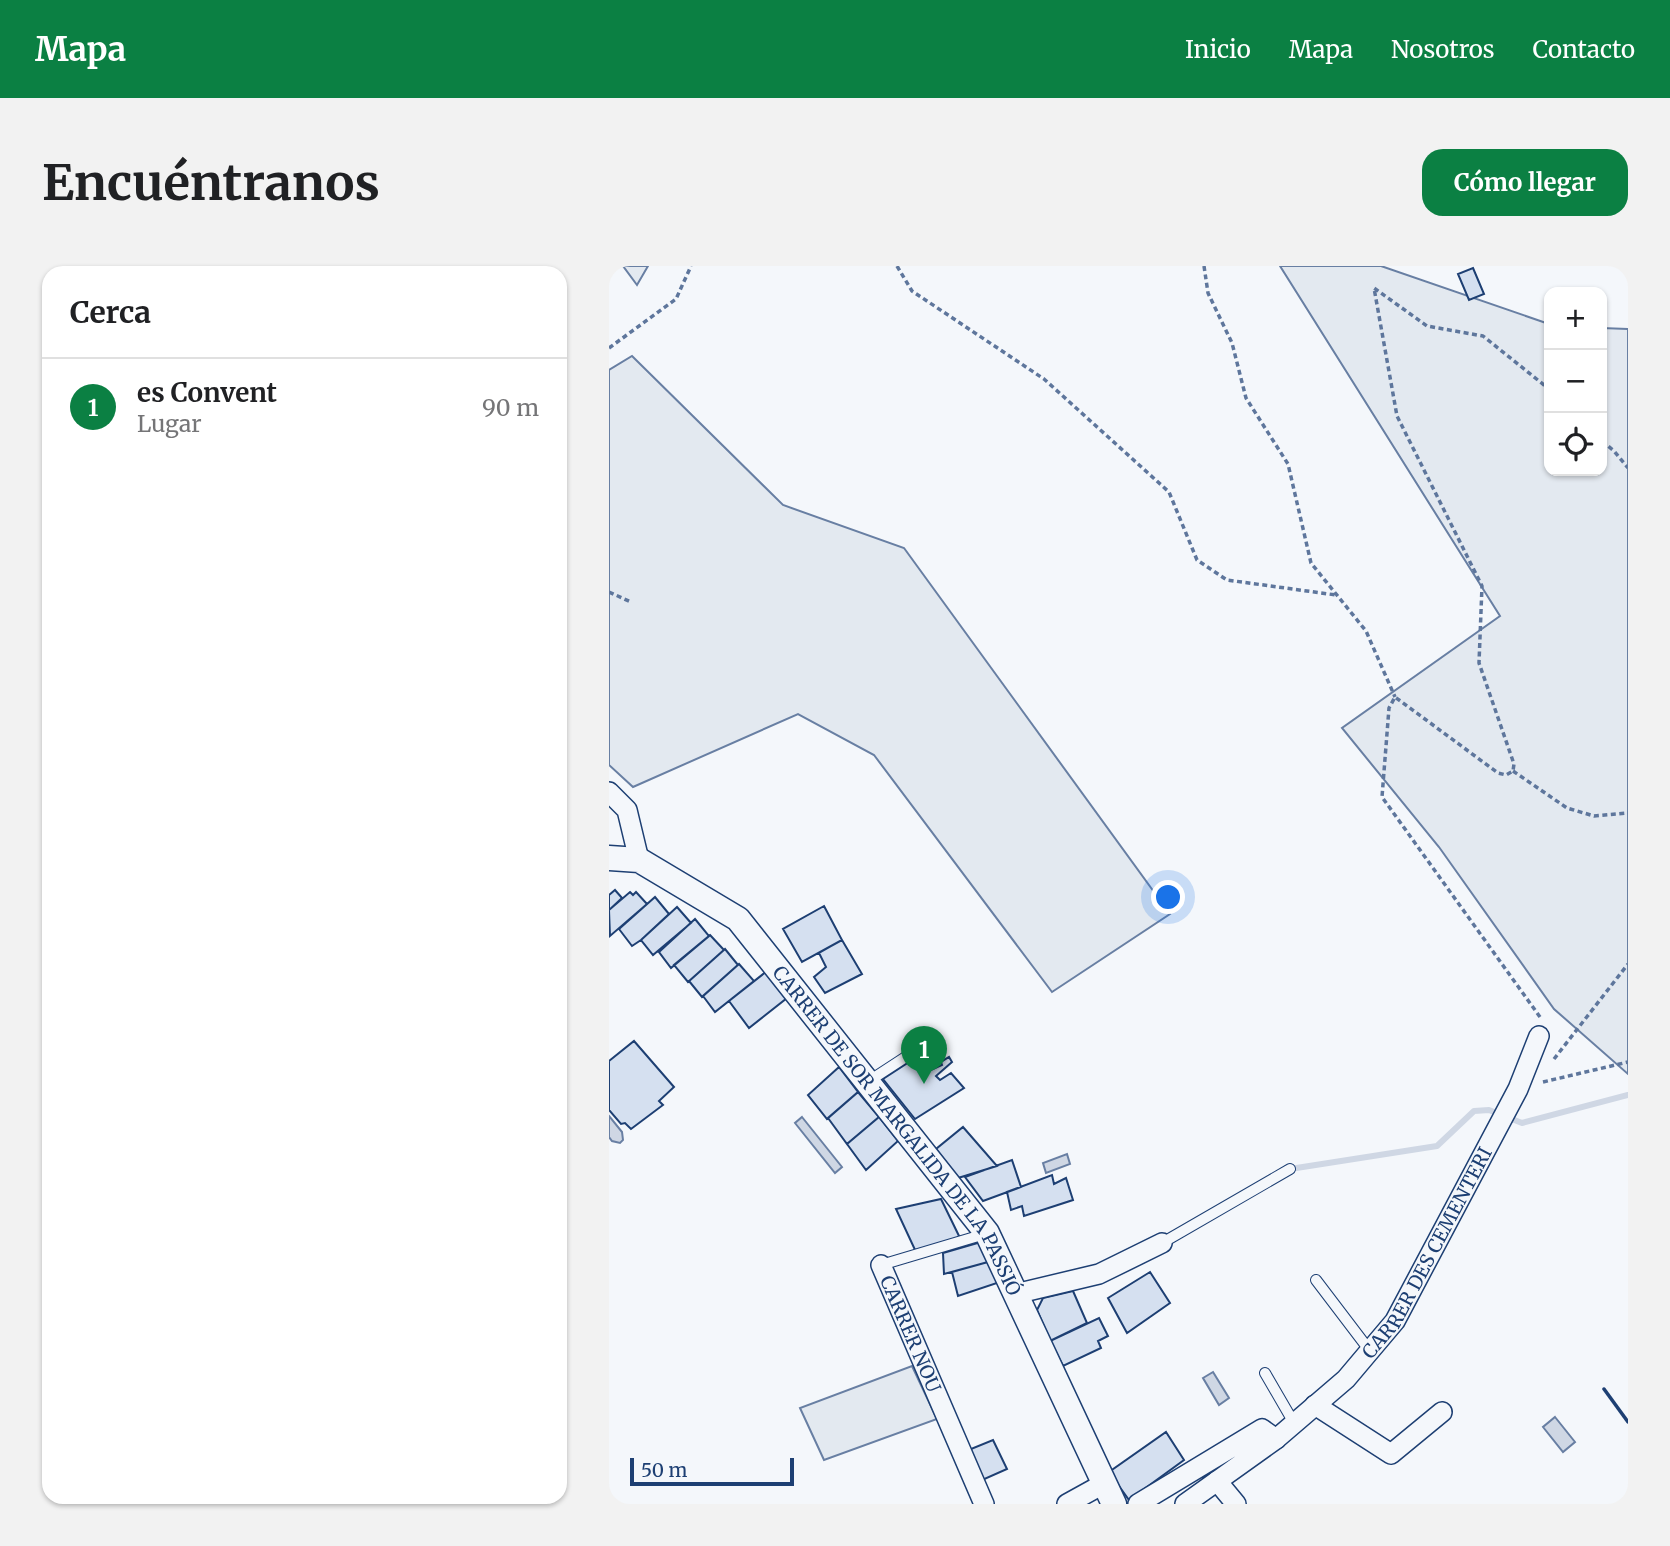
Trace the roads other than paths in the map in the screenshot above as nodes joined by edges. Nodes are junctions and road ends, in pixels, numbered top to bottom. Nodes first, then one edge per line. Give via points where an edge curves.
1 (609, 792) edge
2 (609, 858) edge
3 (639, 860) junction
4 (1539, 1036) road end
5 (918, 1049) dead end
6 (867, 1082) junction
7 (1290, 1169) dead end
8 (987, 1233) junction
9 (1162, 1243) joint
10 (881, 1265) joint
11 (1316, 1280) dead end
12 (1015, 1294) junction
13 (1370, 1351) junction
14 (1265, 1373) dead end
15 (1315, 1405) junction
16 (1442, 1412) dead end
17 (1294, 1423) junction
18 (1276, 1438) junction
19 (1217, 1481) junction
20 (1109, 1494) edge
21 (984, 1504) edge
22 (1067, 1504) edge
23 (1139, 1504) edge
24 (1185, 1504) edge
25 (1236, 1504) edge

1 - 3 street via 627,810
2 - 3 street, CARRER DE SOR MARGALIDA DE LA PASSIÓ
3 - 6 street, CARRER DE SOR MARGALIDA DE LA PASSIÓ via 738,919
4 - 13 street, CARRER DES CEMENTERI via 1514,1096 1395,1321
5 - 6 lane
6 - 8 street, CARRER DE SOR MARGALIDA DE LA PASSIÓ
7 - 9 lane
8 - 10 lane, CARRER NOU
8 - 12 street, CARRER DE SOR MARGALIDA DE LA PASSIÓ
9 - 12 street via 1099,1274
10 - 21 street, CARRER NOU
11 - 13 lane
12 - 20 street, CARRER DE SOR MARGALIDA DE LA PASSIÓ
13 - 15 street, CARRER DES CEMENTERI
14 - 17 lane
15 - 16 street via 1391,1454
15 - 17 street, CARRER DES CEMENTERI
17 - 18 street, CARRER DES CEMENTERI
18 - 19 street, CARRER DES CEMENTERI
18 - 23 street via 1262,1429
19 - 24 street, CARRER DES CEMENTERI
19 - 25 street
20 - 22 street

